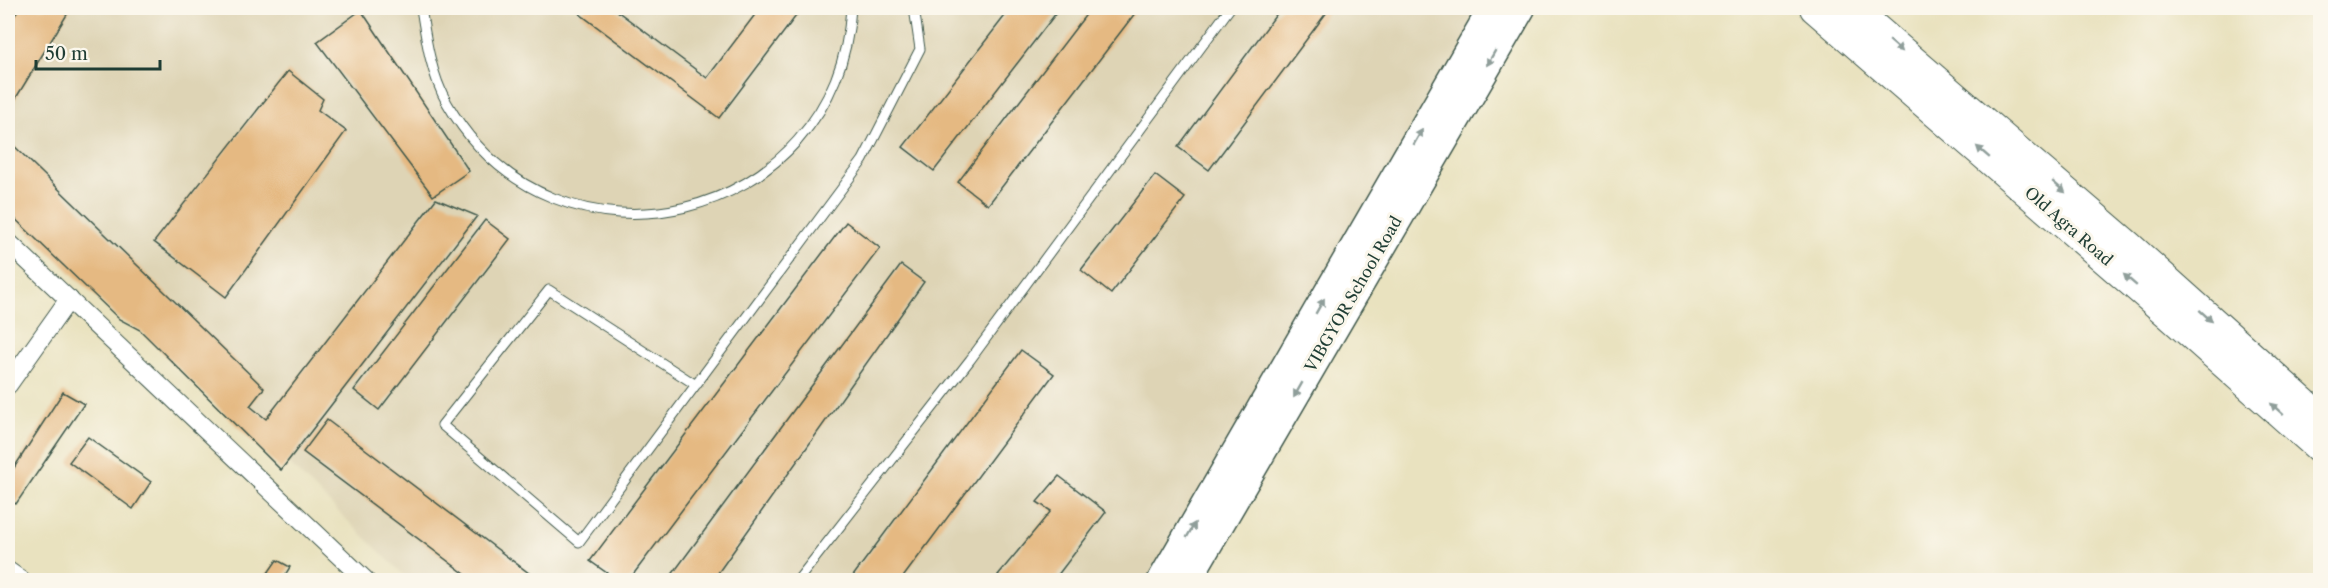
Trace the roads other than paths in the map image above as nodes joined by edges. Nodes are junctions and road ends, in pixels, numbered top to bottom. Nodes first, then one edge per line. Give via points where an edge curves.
1 (422, 8) edge
2 (851, 8) edge
3 (914, 8) edge
4 (1230, 8) edge
5 (1493, 8) edge
6 (1521, 8) edge
7 (1815, 8) edge
8 (1851, 8) edge
9 (8, 242) edge
10 (69, 299) junction
11 (8, 385) edge
12 (696, 385) junction
13 (2320, 418) edge
14 (2320, 448) edge
15 (8, 571) edge
16 (21, 580) edge
17 (365, 580) edge
18 (798, 580) edge
19 (1162, 580) edge
20 (1187, 580) edge

1 - 2 lane via 428,53 447,103 478,146 518,180 566,203 618,214 670,212 722,197 767,170 805,132 833,87 849,36
3 - 12 lane via 920,49 862,160
4 - 18 lane via 970,360
19 -> 5 main road, VIBGYOR School Road
6 -> 20 main road, VIBGYOR School Road
14 -> 7 highway, Old Agra Road
8 -> 13 highway via 2128,246
9 - 10 street
10 - 11 street
10 - 17 street
12 - 12 lane via 579,542 442,425 549,290
15 - 16 street

